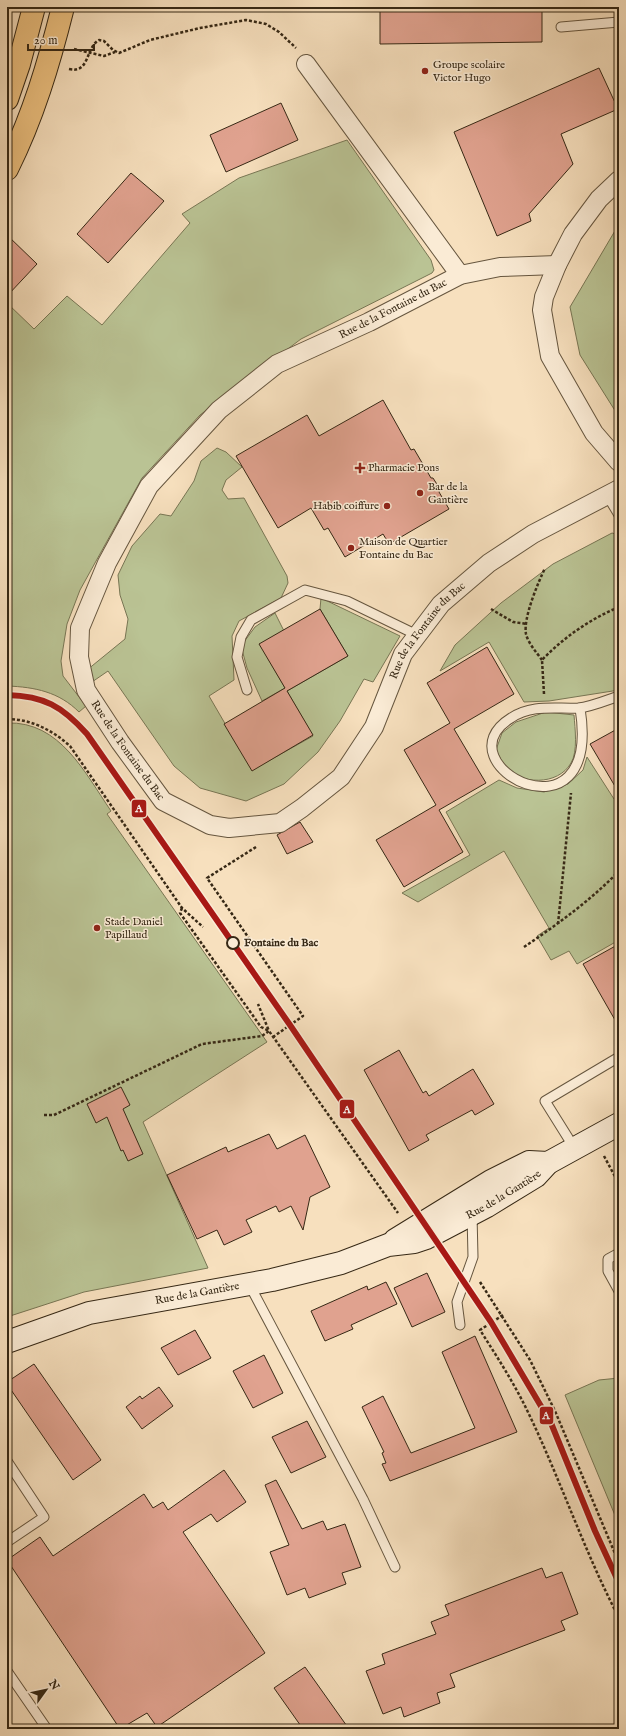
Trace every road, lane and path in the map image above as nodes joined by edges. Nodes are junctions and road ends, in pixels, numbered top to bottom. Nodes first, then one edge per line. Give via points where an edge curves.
1 (34, 7) edge
2 (63, 7) edge
3 (619, 22) edge
4 (561, 27) dead end
5 (115, 52) junction
6 (51, 53) junction
7 (89, 53) junction
8 (306, 64) joint
9 (7, 99) edge
10 (7, 169) edge
11 (619, 180) edge
12 (557, 265) junction
13 (460, 275) junction
14 (619, 462) edge
15 (613, 492) edge
16 (619, 515) edge
17 (545, 568) dead end
18 (619, 607) edge
19 (491, 609) dead end
20 (527, 624) junction
21 (417, 635) junction
22 (542, 660) junction
23 (247, 690) dead end
24 (619, 696) edge
25 (545, 707) junction
26 (580, 708) junction
27 (7, 719) edge
28 (570, 774) junction
29 (280, 823) junction
30 (619, 872) edge
31 (182, 908) junction
32 (558, 924) junction
33 (203, 927) dead end
34 (524, 946) dead end
35 (258, 1004) dead end
36 (269, 1031) junction
37 (273, 1036) junction
38 (619, 1057) edge
39 (44, 1115) dead end
40 (619, 1124) edge
41 (575, 1149) junction
42 (602, 1152) dead end
43 (548, 1163) junction
44 (619, 1184) edge
45 (472, 1214) junction
46 (407, 1231) junction
47 (388, 1245) junction
48 (619, 1253) edge
49 (470, 1266) junction
50 (249, 1284) junction
51 (619, 1291) edge
52 (502, 1315) junction
53 (460, 1325) dead end
54 (7, 1342) edge
55 (7, 1461) edge
56 (7, 1542) edge
57 (619, 1563) edge
58 (396, 1567) dead end
59 (619, 1618) edge
60 (7, 1671) edge
61 (47, 1729) edge

1 - 9 main road
2 - 6 main road
3 - 4 lane
5 - 7 path via 104,56
5 - 7 path via 101,40 93,44
5 - 8 path via 123,52 150,40 246,20 266,24 279,32 294,44
6 - 7 path
6 - 7 path via 70,70 78,69 85,64
6 - 10 main road via 26,128
8 - 13 street, Rue de la Fontaine du Bac
11 - 12 street via 598,199 573,234
12 - 13 street, Rue de la Fontaine du Bac via 500,266
12 - 14 street via 544,297 542,310 550,356 594,432
13 - 29 street, Rue de la Fontaine du Bac via 369,322 277,364 220,410 149,486 107,564 80,628 79,657 86,690 163,801 210,824 229,828
15 - 16 lane
15 - 21 street, Rue de la Fontaine du Bac via 532,534 489,563 441,604
17 - 20 path via 531,604
18 - 22 path via 584,626
19 - 20 path via 513,622
20 - 22 path via 526,635
21 - 23 lane via 347,601 304,590 251,620 241,637 237,657
21 - 29 street, Rue de la Fontaine du Bac via 403,654 374,727 341,777
22 - 25 path
24 - 26 lane
25 - 26 lane
25 - 28 lane via 524,711 510,718 499,728 491,749 494,759 501,770 518,782 543,788
26 - 28 lane via 583,746 576,767
27 - 31 path via 20,720 45,728 70,746
28 - 32 path via 570,815
29 - 37 path via 271,837 207,878 303,1016
30 - 32 path
31 - 33 path
31 - 36 path via 180,913 261,1028
32 - 34 path
35 - 36 path
36 - 37 path
36 - 39 path via 262,1036 202,1044 54,1115
37 - 46 path via 396,1210
38 - 41 lane via 545,1101
40 - 41 main road, Rue de la Gantière
41 - 43 main road, Rue de la Gantière
42 - 44 path
43 - 45 main road, Rue de la Gantière via 536,1176
43 - 46 main road, Rue de la Gantière via 528,1162
45 - 47 main road, Rue de la Gantière via 426,1238
45 - 49 lane via 473,1257
46 - 47 main road, Rue de la Gantière
47 - 50 main road, Rue de la Gantière via 341,1263
48 - 51 lane via 608,1259 608,1271
49 - 52 path
49 - 53 lane via 457,1302
50 - 54 main road, Rue de la Gantière via 89,1313
50 - 58 lane via 363,1498
52 - 57 path via 530,1360 555,1411
52 - 59 path via 480,1330 525,1405 583,1542
55 - 56 lane via 44,1517
60 - 61 lane

